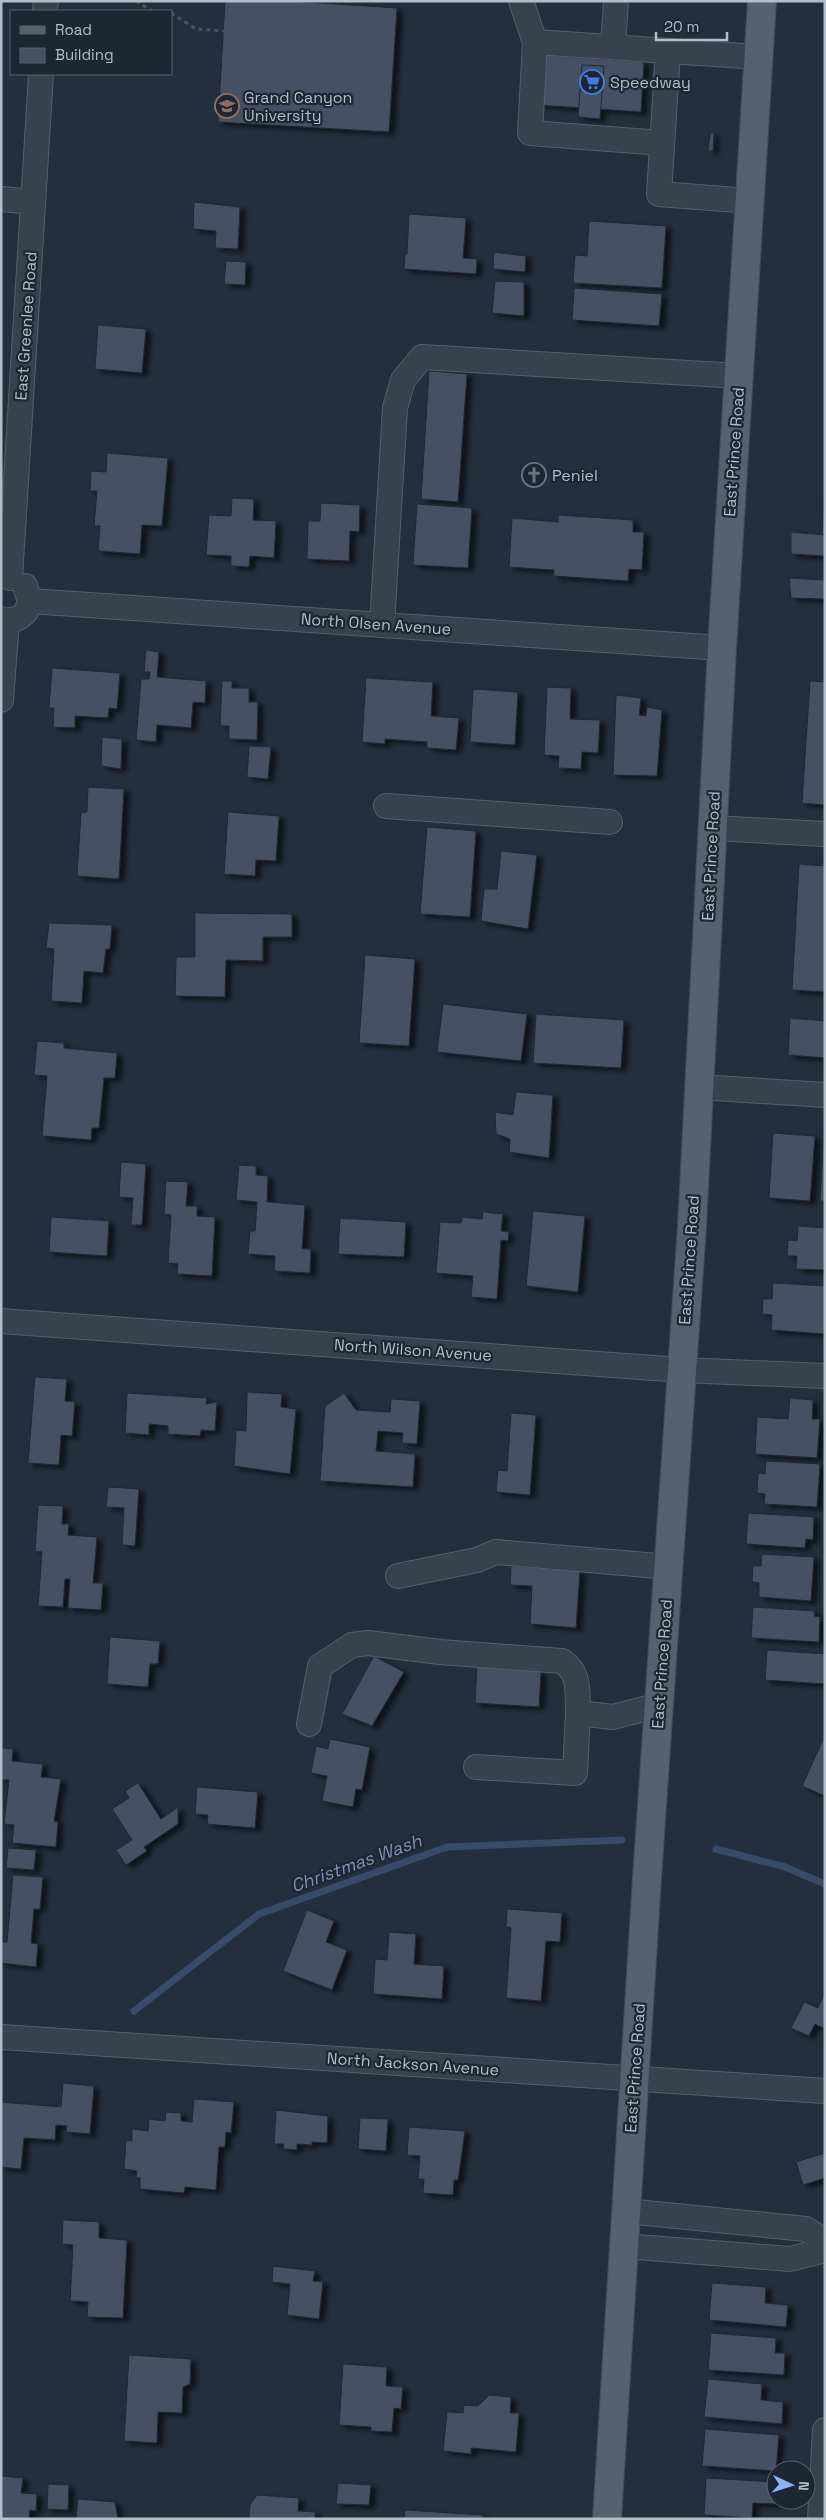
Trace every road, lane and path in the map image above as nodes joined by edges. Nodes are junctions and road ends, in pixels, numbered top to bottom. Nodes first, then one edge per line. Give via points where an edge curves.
1 (136, 1) edge
2 (521, 1) edge
3 (616, 1) edge
4 (762, 1) edge
5 (150, 10) edge
6 (172, 13) edge
7 (224, 31) dead end
8 (535, 42) junction
9 (613, 47) junction
10 (668, 51) junction
11 (759, 57) junction
12 (41, 75) edge
13 (662, 143) junction
14 (1, 198) edge
15 (750, 201) junction
16 (33, 202) junction
17 (739, 376) junction
18 (6, 579) edge
19 (30, 601) junction
20 (4, 620) edge
21 (382, 625) junction
22 (722, 648) junction
23 (1, 700) edge
24 (386, 806) dead end
25 (610, 822) dead end
26 (713, 828) junction
27 (825, 834) edge
28 (699, 1087) junction
29 (825, 1095) edge
30 (1, 1321) edge
31 (682, 1370) junction
32 (825, 1376) edge
33 (668, 1567) junction
34 (398, 1576) dead end
35 (659, 1705) junction
36 (578, 1713) junction
37 (309, 1724) dead end
38 (476, 1767) dead end
39 (1, 2037) edge
40 (634, 2080) junction
41 (825, 2091) edge
42 (626, 2211) junction
43 (764, 2225) junction
44 (825, 2242) edge
45 (624, 2246) junction
46 (825, 2250) edge
47 (761, 2256) junction
48 (825, 2430) edge
49 (607, 2519) edge
50 (820, 2519) edge

1 - 5 path
2 - 8 street
3 - 9 street
4 - 11 main road, East Prince Road
6 - 7 path via 196,29
8 - 9 street
8 - 13 street via 530,133
9 - 10 street
10 - 11 street
10 - 13 street
11 - 15 main road, East Prince Road
12 - 16 street, East Greenlee Road
13 - 15 street via 659,194
14 - 16 street
15 - 17 main road, East Prince Road
16 - 18 street, East Greenlee Road
17 - 21 street via 422,357 403,380 395,408
17 - 22 main road, East Prince Road
18 - 19 street via 22,583 30,594
19 - 20 street via 26,613 20,618
19 - 21 street, North Olsen Avenue
20 - 23 street
21 - 22 street, North Olsen Avenue
22 - 26 main road, East Prince Road
24 - 25 street
26 - 27 street
26 - 28 main road, East Prince Road
28 - 29 street
28 - 31 main road, East Prince Road
30 - 31 street, North Wilson Avenue
31 - 32 street, North Wilson Avenue
31 - 33 main road, East Prince Road
33 - 34 street via 496,1552 477,1560
33 - 35 main road, East Prince Road
35 - 36 street via 613,1717
35 - 40 main road, East Prince Road
36 - 37 street via 577,1680 572,1668 562,1661 368,1643 352,1645 320,1666
36 - 38 street via 575,1773
39 - 40 street, North Jackson Avenue
40 - 41 street, North Jackson Avenue
40 - 42 main road, East Prince Road
42 - 43 street
42 - 45 main road, East Prince Road
43 - 44 street via 806,2229
43 - 47 street
45 - 47 street
45 - 49 main road, East Prince Road
46 - 47 street via 790,2259
48 - 50 street

